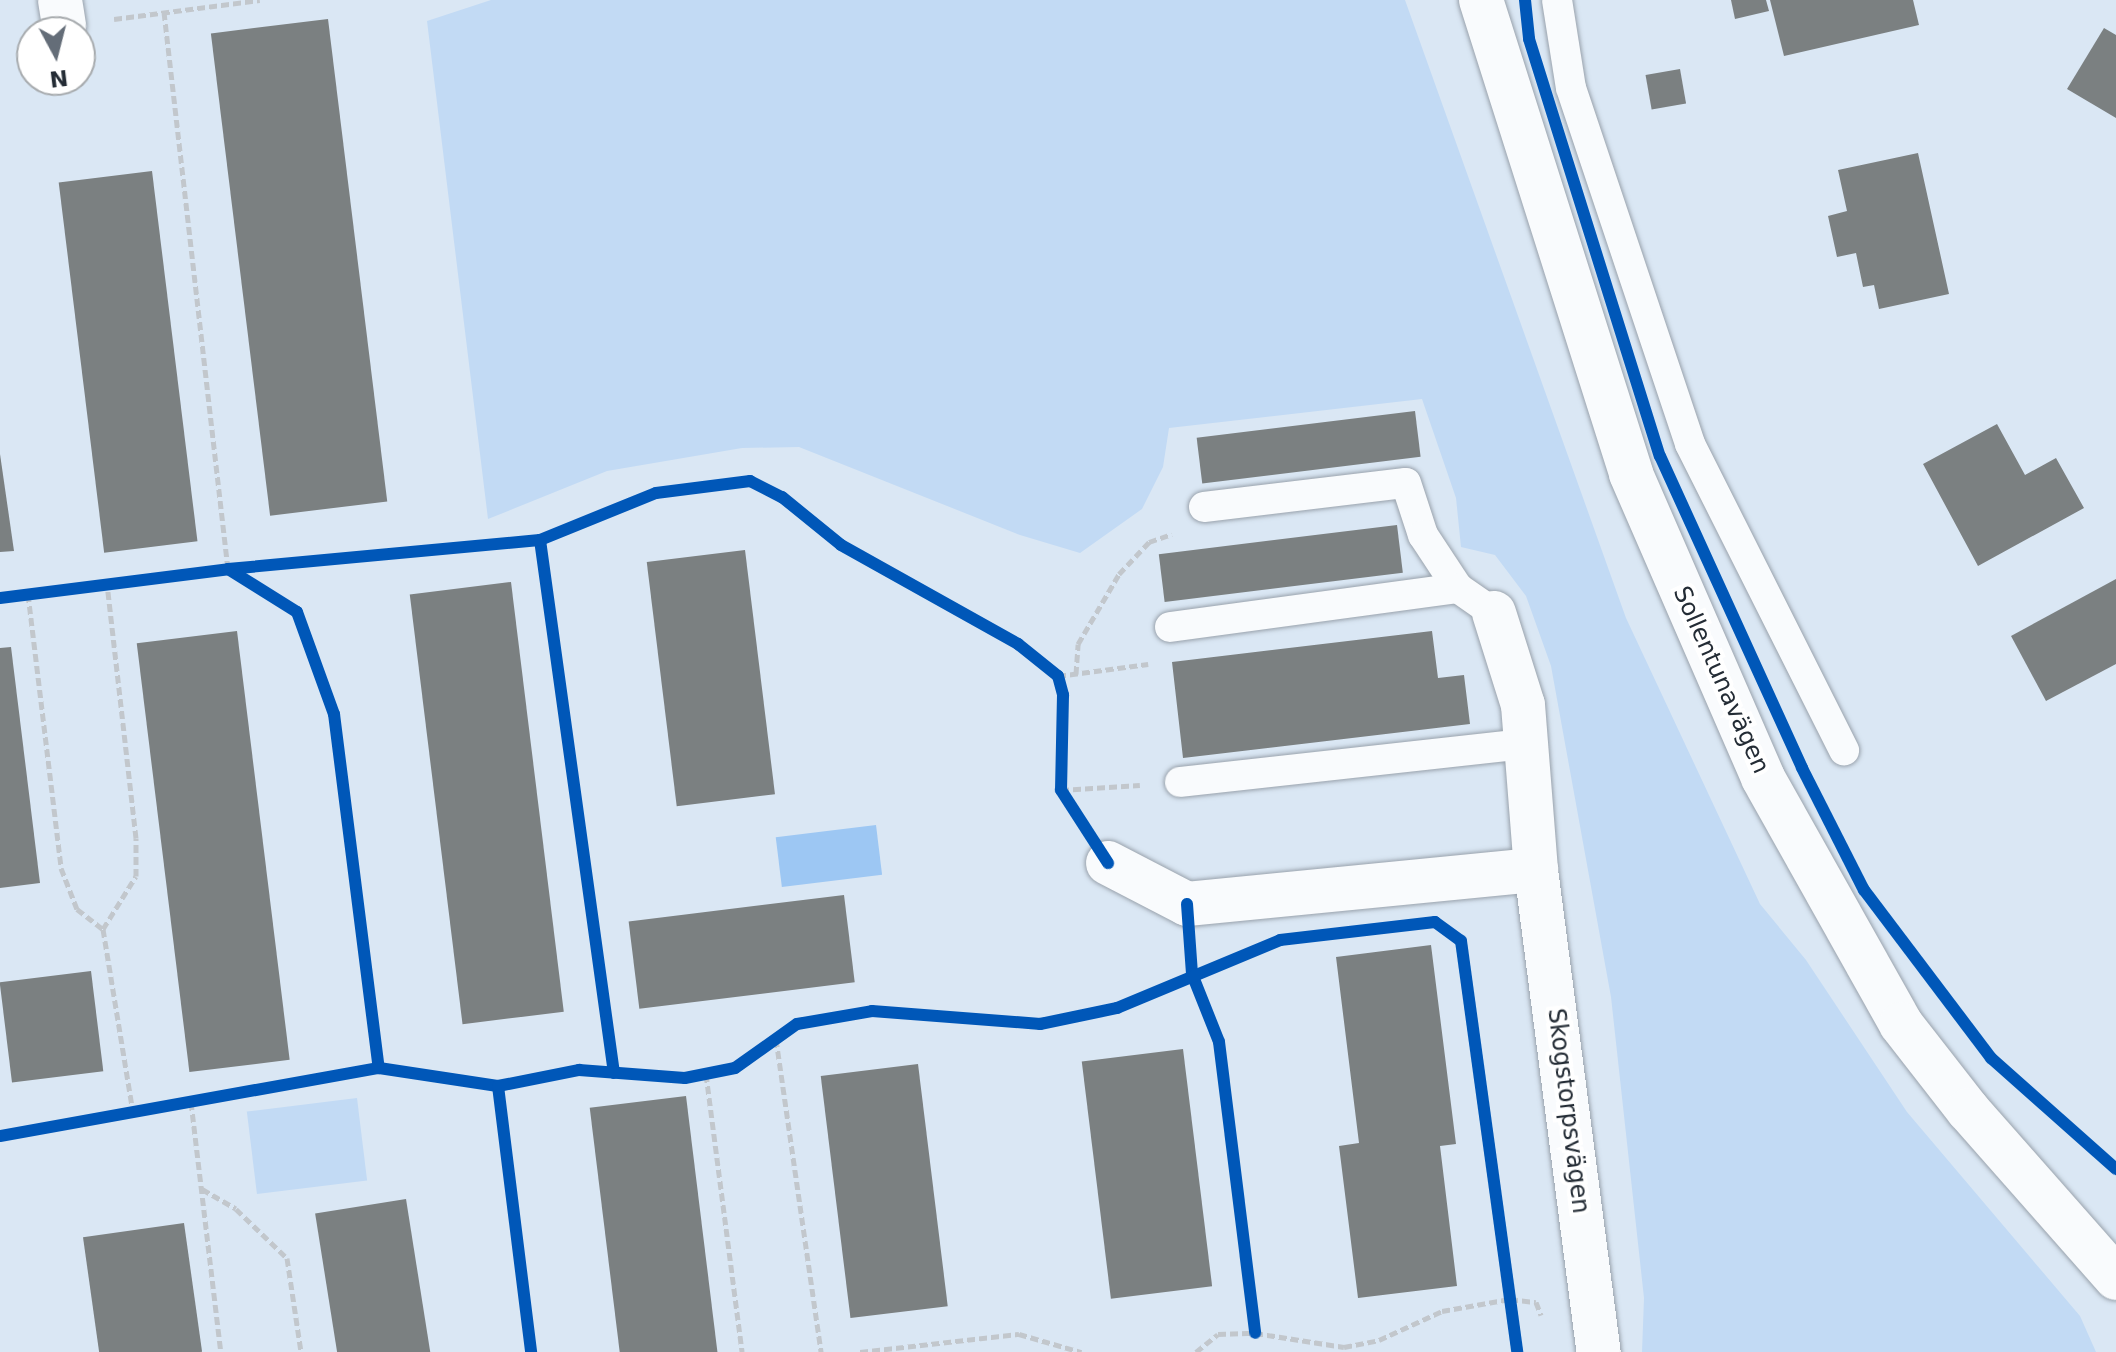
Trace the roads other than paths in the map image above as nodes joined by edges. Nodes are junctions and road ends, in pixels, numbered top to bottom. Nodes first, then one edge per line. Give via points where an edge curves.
1 (1481, 0) edge
2 (1557, 0) edge
3 (1204, 507) road end
4 (1458, 588) junction
5 (1494, 613) joint
6 (1170, 627) road end
7 (1525, 744) junction
8 (1844, 750) dead end
9 (1180, 782) road end
10 (1108, 863) road end
11 (1536, 870) junction
12 (2116, 1278) edge
13 (1599, 1352) edge

1 - 12 street, Sollentunavägen via 1631,474 1763,778 1901,1024 1968,1110
2 - 8 lane via 1571,88 1690,444
3 - 4 lane, Skogstorpsvägen via 1406,483 1423,535
4 - 5 lane, Skogstorpsvägen
4 - 6 lane
5 - 7 street, Skogstorpsvägen via 1523,705
7 - 9 lane
7 - 11 street, Skogstorpsvägen
10 - 11 street via 1187,904
11 - 13 street, Skogstorpsvägen

